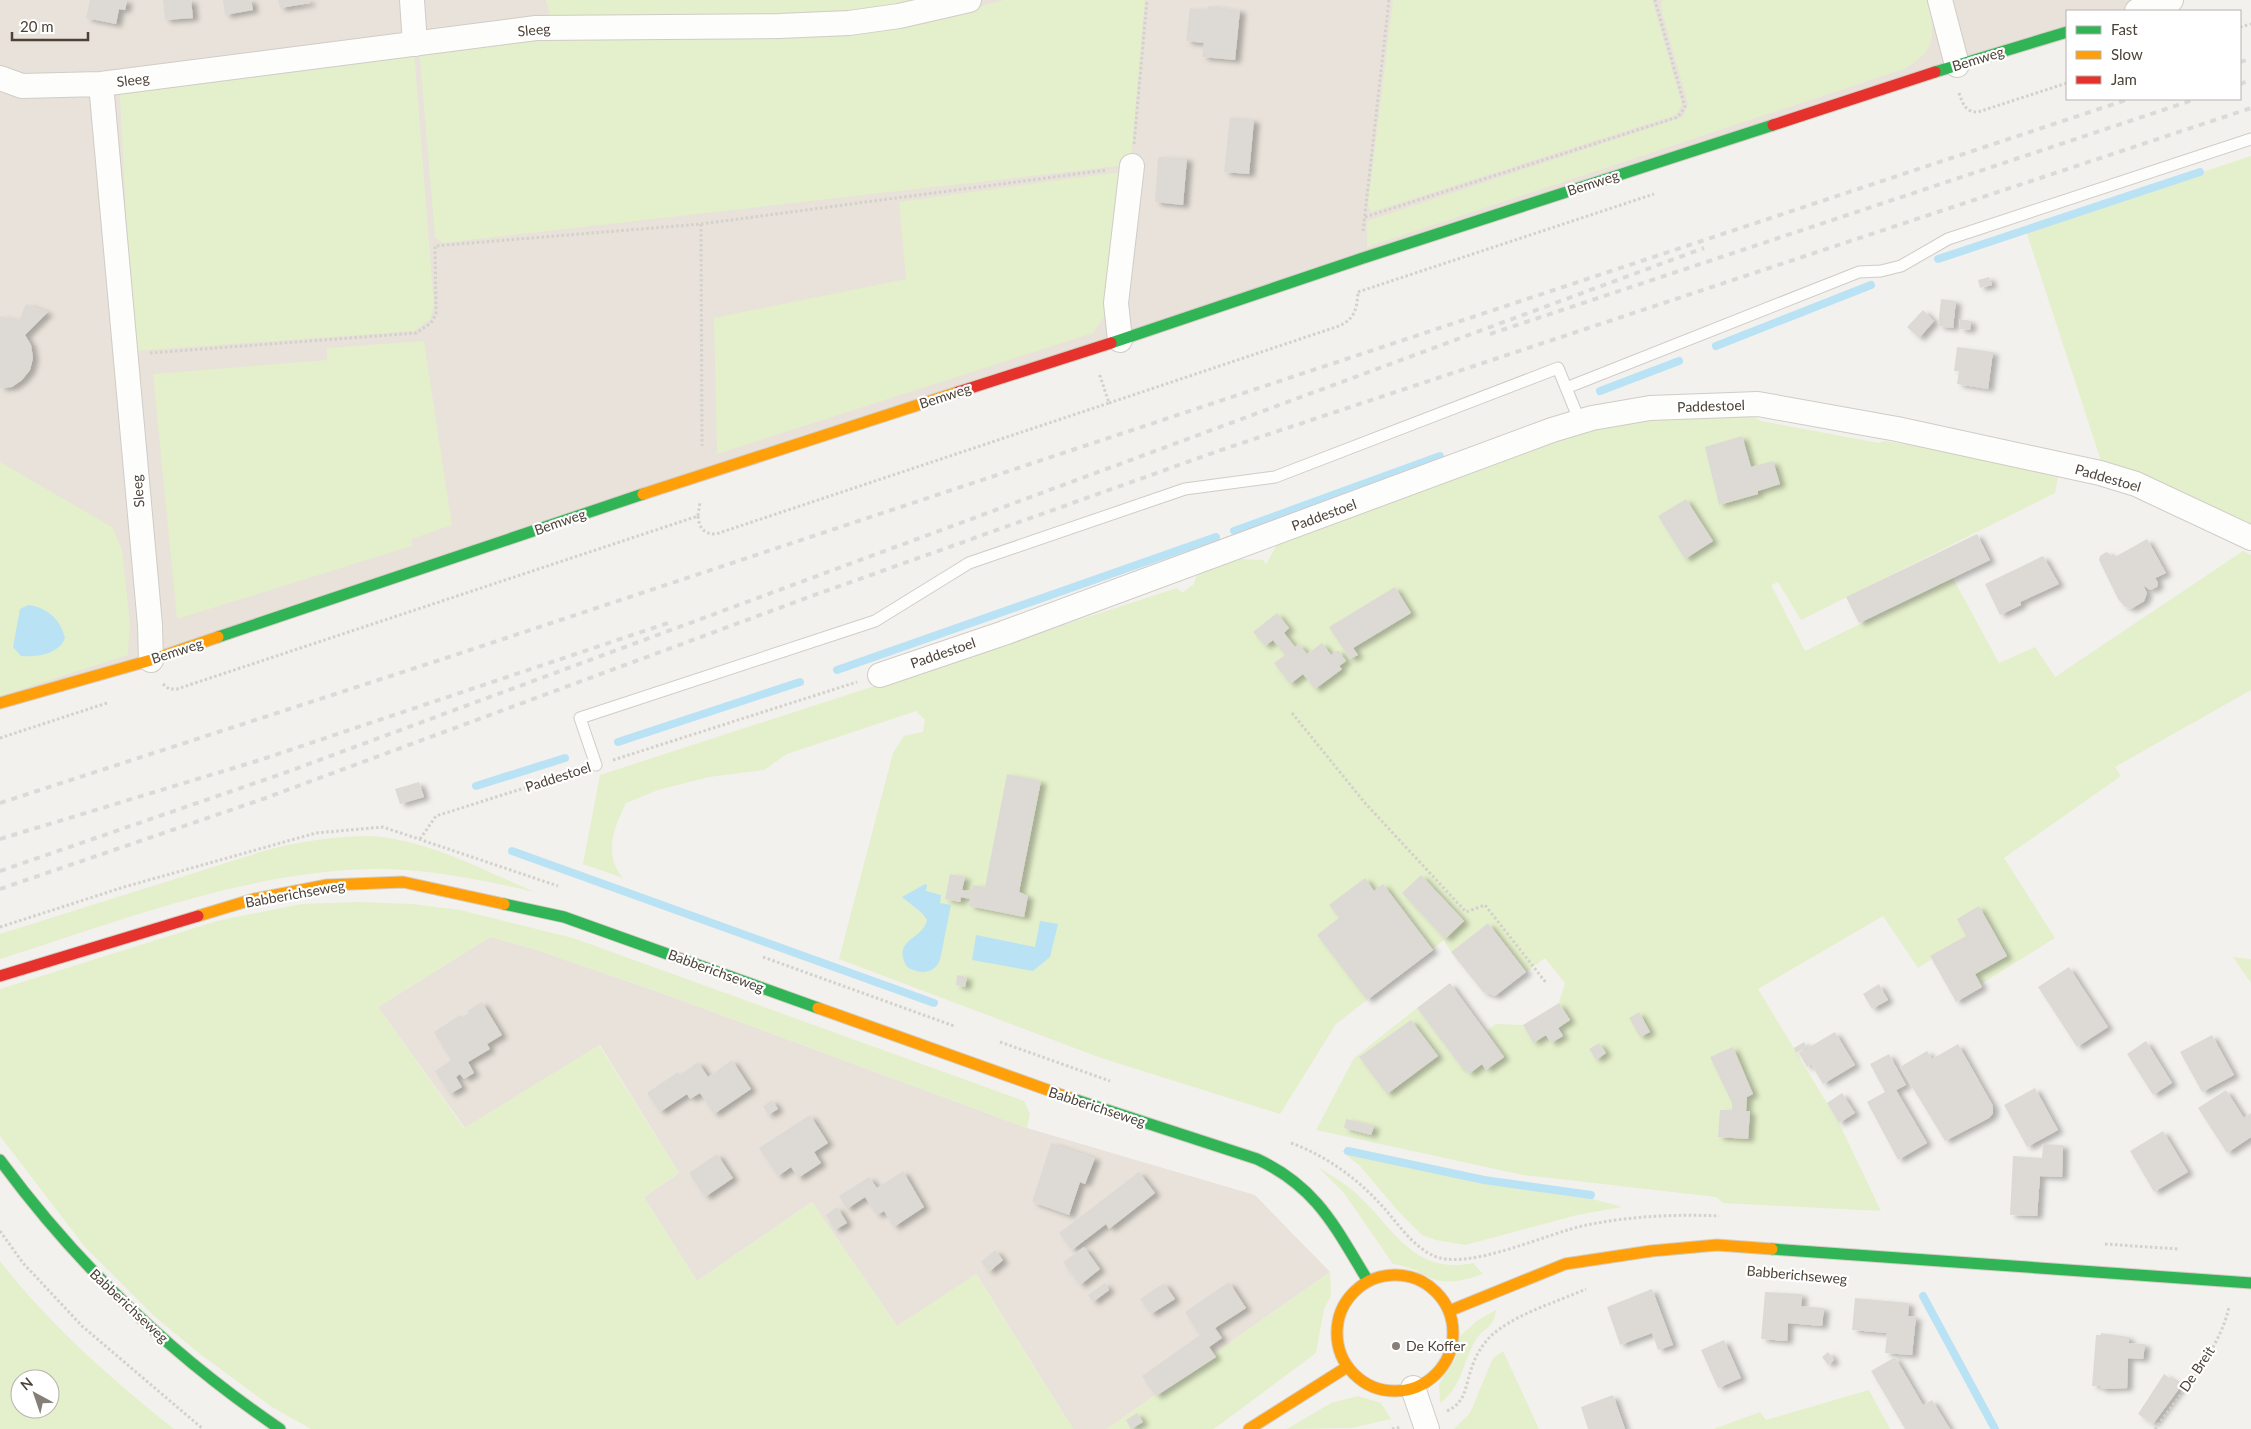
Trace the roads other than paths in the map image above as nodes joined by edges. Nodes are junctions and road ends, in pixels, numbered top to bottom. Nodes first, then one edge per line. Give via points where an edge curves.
1 (412, 0) edge
2 (969, 0) edge
3 (1940, 0) edge
4 (2171, 0) edge
5 (2140, 10) edge
6 (2066, 32) edge
7 (415, 44) junction
8 (1956, 65) junction
9 (0, 78) edge
10 (101, 84) junction
11 (2251, 139) edge
12 (1132, 166) road end
13 (1120, 340) junction
14 (1566, 388) junction
15 (1580, 422) junction
16 (2251, 538) edge
17 (151, 660) junction
18 (880, 674) road end
19 (0, 703) edge
20 (596, 765) road end
21 (0, 976) edge
22 (0, 1160) edge
23 (1368, 1281) junction
24 (2251, 1283) edge
25 (1449, 1311) junction
26 (1347, 1367) junction
27 (1413, 1388) junction
28 (1426, 1424) edge
29 (280, 1429) edge
30 (1248, 1429) edge

1 - 7 street
2 - 7 street, Sleeg via 899,16 849,22 780,26 536,28
3 - 8 street
4 - 5 street
6 - 8 street, Bemweg
7 - 10 street, Sleeg
8 - 13 street, Bemweg
9 - 10 street, Sleeg via 22,86
10 - 17 street, Sleeg
11 - 14 lane via 1948,239 1901,266 1859,272
12 - 13 street via 1116,303
13 - 17 street, Bemweg via 702,474
14 - 15 lane
14 - 20 lane via 1558,368 1275,476 1185,489 969,563 875,621 580,718
15 - 16 street, Paddestoel via 1650,408 1758,404 1897,429 2100,473 2136,484
15 - 18 street, Paddestoel
17 - 19 street, Bemweg
21 - 23 street, Babberichseweg via 254,899 327,885 402,882 564,916 1052,1092 1257,1159 1282,1172 1311,1196
22 - 29 street, Babberichseweg via 66,1245 135,1314 221,1389
23 - 25 street via 1387,1275 1406,1276 1424,1282 1439,1294
23 - 26 street via 1352,1293 1341,1310 1336,1329 1338,1349
24 - 25 street, Babberichseweg via 1717,1245 1565,1264
25 - 27 street via 1453,1330 1451,1349 1443,1366 1430,1380
26 - 27 street via 1360,1380 1377,1388 1395,1392
26 - 30 street
27 - 28 street

